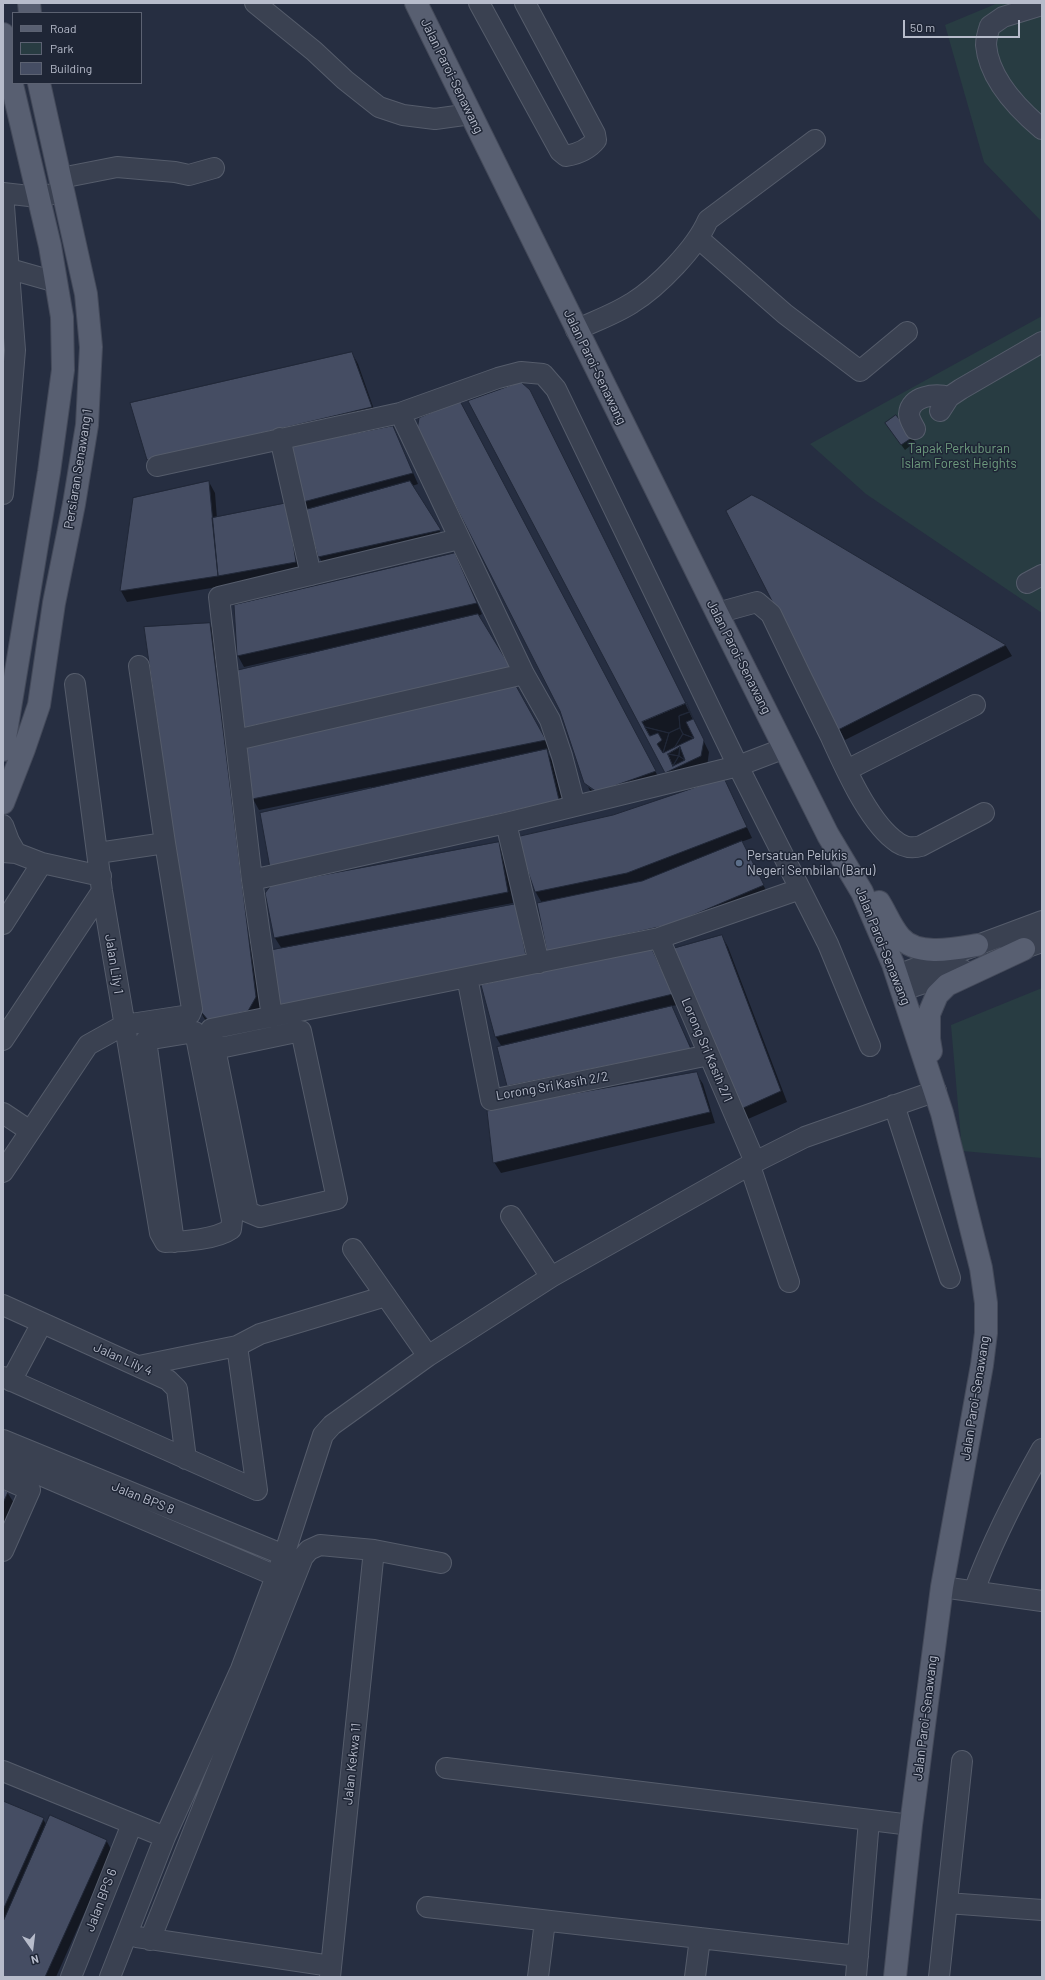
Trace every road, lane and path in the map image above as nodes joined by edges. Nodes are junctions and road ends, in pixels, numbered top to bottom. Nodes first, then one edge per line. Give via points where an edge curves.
1 (255, 3) edge
2 (416, 3) edge
3 (479, 3) edge
4 (525, 3) edge
5 (1042, 5) edge
6 (3, 34) edge
7 (39, 84) edge
8 (471, 114) junction
9 (1042, 129) edge
10 (816, 140) dead end
11 (214, 168) dead end
12 (62, 185) junction
13 (3, 193) edge
14 (38, 197) junction
15 (698, 238) junction
16 (5, 268) edge
17 (56, 282) junction
18 (576, 330) junction
19 (907, 332) dead end
20 (1042, 342) edge
21 (9, 348) edge
22 (400, 413) junction
23 (914, 429) dead end
24 (280, 438) junction
25 (157, 466) dead end
26 (3, 494) edge
27 (459, 539) junction
28 (311, 575) junction
29 (717, 613) junction
30 (139, 666) dead end
31 (524, 674) junction
32 (75, 684) dead end
33 (975, 705) dead end
34 (236, 740) junction
35 (785, 748) junction
36 (3, 750) edge
37 (738, 766) junction
38 (846, 770) junction
39 (3, 803) edge
40 (575, 806) junction
41 (984, 813) dead end
42 (506, 823) junction
43 (3, 825) edge
44 (828, 835) junction
45 (165, 843) junction
46 (10, 852) edge
47 (98, 853) junction
48 (42, 863) junction
49 (252, 880) junction
50 (102, 883) junction
51 (800, 889) junction
52 (1042, 920) edge
53 (3, 924) edge
54 (659, 938) junction
55 (977, 945) junction
56 (1033, 945) edge
57 (539, 963) junction
58 (467, 977) junction
59 (900, 983) junction
60 (272, 1017) junction
61 (124, 1025) junction
62 (203, 1031) junction
63 (3, 1040) edge
64 (870, 1046) dead end
65 (215, 1049) junction
66 (709, 1055) junction
67 (936, 1091) junction
68 (894, 1105) junction
69 (3, 1113) edge
70 (942, 1113) junction
71 (30, 1131) junction
72 (752, 1164) junction
73 (3, 1172) edge
74 (511, 1216) dead end
75 (169, 1242) junction
76 (353, 1249) dead end
77 (551, 1277) junction
78 (950, 1278) dead end
79 (789, 1282) dead end
80 (386, 1296) junction
81 (3, 1306) edge
82 (42, 1323) junction
83 (237, 1346) junction
84 (428, 1356) junction
85 (139, 1366) junction
86 (7, 1379) edge
87 (3, 1440) edge
88 (1042, 1449) edge
89 (3, 1459) edge
90 (186, 1459) junction
91 (3, 1478) edge
92 (374, 1550) junction
93 (3, 1551) edge
94 (284, 1555) junction
95 (441, 1563) dead end
96 (276, 1576) junction
97 (942, 1587) junction
98 (974, 1591) junction
99 (1042, 1601) edge
100 (962, 1761) dead end
101 (446, 1768) dead end
102 (3, 1771) edge
103 (869, 1820) junction
104 (132, 1824) junction
105 (911, 1825) junction
106 (165, 1837) junction
107 (947, 1903) junction
108 (427, 1907) dead end
109 (1042, 1910) edge
110 (545, 1921) junction
111 (127, 1936) junction
112 (700, 1938) junction
113 (150, 1940) junction
114 (858, 1956) junction
115 (330, 1972) edge
116 (71, 1977) edge
117 (110, 1977) edge
118 (538, 1977) edge
119 (695, 1977) edge
120 (856, 1977) edge
121 (895, 1977) edge
122 (939, 1977) edge

1 - 8 street via 379,107 403,115 435,118
2 - 8 main road, Jalan Paroi-Senawang
3 - 4 street via 560,151 566,156 573,155 592,146 596,140 595,134
5 - 9 street via 1003,17 990,26 986,43 991,65 1007,94
6 - 14 main road via 9,72
7 - 12 main road, Persiaran Senawang 1
8 - 18 main road, Jalan Paroi-Senawang
10 - 15 street via 708,220
11 - 12 street via 189,175 117,167
12 - 14 street
12 - 39 main road, Persiaran Senawang 1 via 86,294 91,347 87,425 54,603 39,705
13 - 14 street
13 - 16 street
14 - 17 main road
15 - 18 street via 673,269 632,303
15 - 19 street via 785,314 860,371
16 - 17 street
16 - 21 street
17 - 36 main road via 62,317 63,370
18 - 29 main road, Jalan Paroi-Senawang
20 - 23 street via 944,404 942,395 917,400 911,406 908,415
21 - 26 street
22 - 24 street
22 - 27 street
22 - 37 street via 498,378 521,372 543,374 556,389
24 - 25 street
24 - 28 street
27 - 28 street
27 - 31 street
28 - 34 street via 219,596
29 - 35 main road, Jalan Paroi-Senawang
29 - 38 street via 757,602 771,614
30 - 45 street
31 - 34 street
31 - 40 street via 550,720
32 - 47 street, Jalan Lily 1
33 - 38 street
34 - 49 street
35 - 37 street
35 - 44 main road, Jalan Paroi-Senawang
37 - 40 street
37 - 51 street
38 - 41 street via 884,830 902,846 921,846
40 - 42 street
42 - 49 street
42 - 57 street
43 - 46 street
44 - 55 main road via 856,863 900,937 927,950
44 - 59 main road, Jalan Paroi-Senawang via 862,892
45 - 47 street
45 - 61 street via 192,1009 190,1014 183,1016
46 - 48 street
47 - 50 street, Jalan Lily 1
48 - 50 street
48 - 53 street
49 - 60 street
50 - 61 street, Jalan Lily 1
50 - 63 street
51 - 54 street
51 - 64 street via 828,944
52 - 55 street
54 - 57 street
54 - 66 street, Lorong Sri Kasih 2/1
55 - 59 street
56 - 59 street
56 - 70 main road via 947,985 937,996 929,1014 929,1039
57 - 58 street
58 - 60 street
58 - 66 street, Lorong Sri Kasih 2/2 via 491,1100
59 - 67 main road, Jalan Paroi-Senawang
60 - 62 street
61 - 71 street via 88,1045
61 - 75 street, Jalan Lily 1 via 160,1234
62 - 65 street
62 - 75 street via 146,1040
62 - 75 street via 232,1220 231,1229 223,1235
65 - 65 street via 248,1212 260,1217 337,1199 301,1031
66 - 72 street, Lorong Sri Kasih 2/1
67 - 68 street
67 - 70 main road, Jalan Paroi-Senawang
68 - 72 street via 805,1137
68 - 78 street
69 - 71 street
70 - 97 main road, Jalan Paroi-Senawang via 981,1268 986,1303 982,1365
71 - 73 street
72 - 77 street
72 - 79 street, Lorong Sri Kasih 2/1
74 - 77 street
76 - 80 street
77 - 84 street
80 - 83 street via 260,1334
80 - 84 street
81 - 82 street, Jalan Lily 4
82 - 85 street, Jalan Lily 4
82 - 86 street
83 - 85 street
83 - 90 street via 257,1490
84 - 94 street via 332,1425 323,1435
85 - 90 street, Jalan Lily 4 via 168,1380 176,1389
86 - 90 street
87 - 94 street, Jalan BPS 8
88 - 98 street via 985,1560
89 - 96 street
91 - 93 street via 30,1490
92 - 95 street
92 - 113 street via 320,1545 309,1550 303,1557
92 - 115 street, Jalan Kekwa 11
94 - 96 street
96 - 106 street via 241,1669
97 - 98 street
97 - 105 main road, Jalan Paroi-Senawang
98 - 99 street
100 - 107 street
101 - 103 street
102 - 104 street
103 - 105 street
103 - 114 street
104 - 106 street
104 - 116 street, Jalan BPS 6
105 - 121 main road, Jalan Paroi-Senawang
106 - 111 street
107 - 109 street
107 - 122 street
108 - 110 street
110 - 112 street
110 - 118 street
111 - 113 street
111 - 117 street
112 - 114 street
112 - 119 street
113 - 115 street
114 - 120 street

